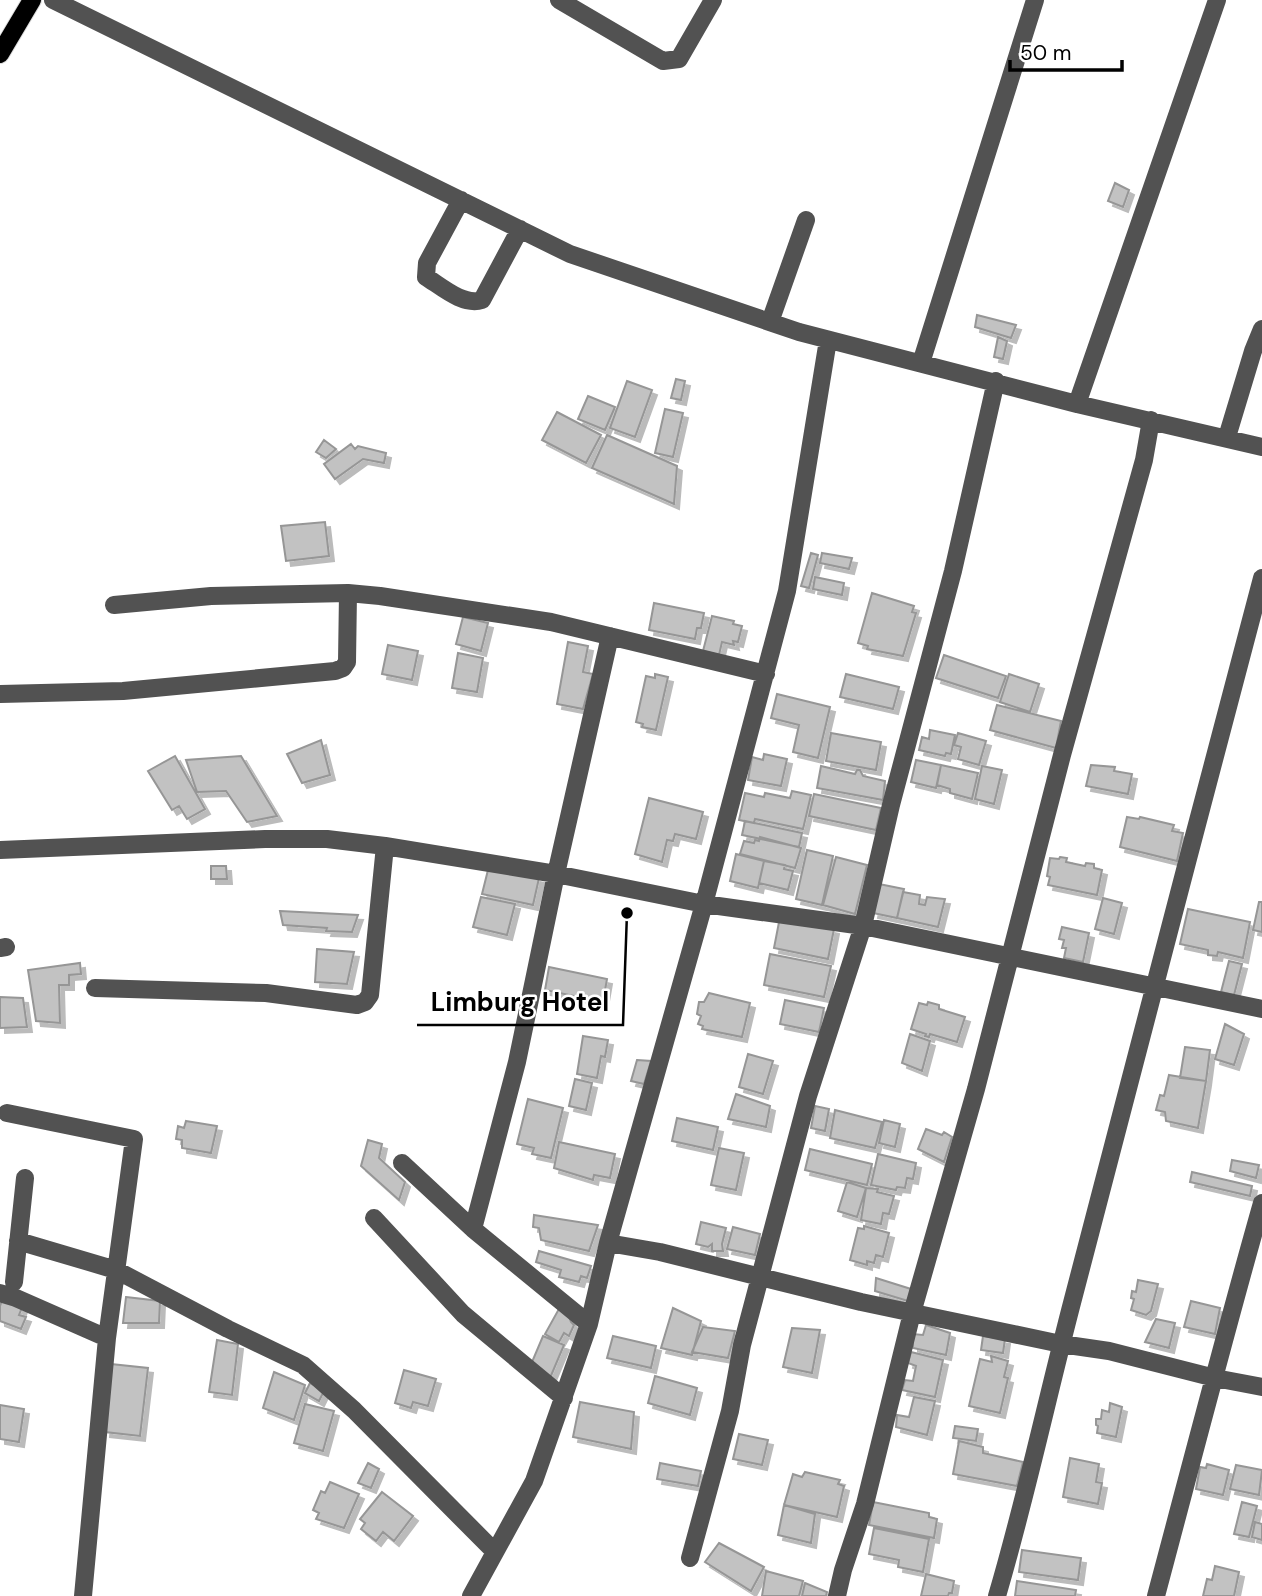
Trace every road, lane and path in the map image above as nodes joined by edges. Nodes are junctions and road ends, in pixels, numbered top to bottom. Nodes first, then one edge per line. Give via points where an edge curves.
1 (32, 0) edge
2 (53, 0) edge
3 (559, 0) edge
4 (713, 0) edge
5 (1035, 0) edge
6 (1217, 0) edge
7 (0, 54) edge
8 (461, 200) junction
9 (806, 220) dead end
10 (520, 229) junction
11 (769, 322) junction
12 (1262, 329) edge
13 (828, 340) junction
14 (921, 363) junction
15 (996, 381) junction
16 (1077, 404) junction
17 (1151, 420) junction
18 (1227, 438) junction
19 (1262, 447) edge
20 (1262, 578) edge
21 (348, 593) junction
22 (114, 605) dead end
23 (610, 636) junction
24 (766, 674) junction
25 (0, 694) edge
26 (385, 846) junction
27 (0, 850) edge
28 (556, 874) junction
29 (704, 904) junction
30 (863, 926) junction
31 (1011, 955) junction
32 (1154, 985) junction
33 (95, 988) dead end
34 (1262, 1009) edge
35 (7, 1113) dead end
36 (402, 1163) dead end
37 (24, 1178) dead end
38 (1262, 1203) edge
39 (374, 1218) dead end
40 (472, 1229) junction
41 (18, 1241) junction
42 (608, 1242) junction
43 (116, 1270) junction
44 (761, 1277) junction
45 (7, 1287) edge
46 (912, 1312) junction
47 (589, 1324) junction
48 (107, 1338) junction
49 (1061, 1344) junction
50 (1216, 1378) junction
51 (1262, 1387) edge
52 (564, 1398) junction
53 (495, 1552) junction
54 (690, 1559) dead end
55 (83, 1596) edge
56 (471, 1596) edge
57 (837, 1596) edge
58 (997, 1596) edge
59 (1156, 1596) edge

1 - 7 main road
2 - 8 street
3 - 4 street via 670,61 679,59
5 - 14 street
6 - 16 street
8 - 10 street
8 - 10 street via 428,263 426,277 461,299 482,300
9 - 11 street
10 - 11 street via 570,254
11 - 13 street
12 - 18 street
13 - 14 street
13 - 24 street via 787,591
14 - 15 street
15 - 16 street
15 - 30 street
16 - 17 street
17 - 18 street
17 - 31 street
18 - 19 street
20 - 32 street
21 - 22 street via 211,596
21 - 23 street via 551,622
21 - 25 street via 347,662 335,671 122,691
23 - 24 street
23 - 28 street
24 - 29 street
26 - 27 street via 327,839 265,839
26 - 28 street
26 - 33 street via 370,995 365,1002 357,1005 266,993
28 - 29 street
28 - 40 street via 517,1062
29 - 30 street
29 - 42 street
30 - 31 street
30 - 44 street via 808,1096
31 - 32 street
31 - 46 street
32 - 34 street
32 - 49 street
35 - 43 street via 134,1139
36 - 40 street
37 - 41 street
38 - 50 street
39 - 52 street via 463,1314
40 - 47 street
41 - 43 street
41 - 45 street
42 - 44 street
42 - 47 street
43 - 48 street
43 - 53 street via 303,1365
44 - 46 street
44 - 54 street
45 - 48 street via 16,1298
46 - 49 street
46 - 57 street via 865,1504
47 - 52 street
48 - 55 street
49 - 50 street via 1109,1350
49 - 58 street
50 - 51 street
50 - 59 street
52 - 53 street via 534,1480
53 - 56 street

